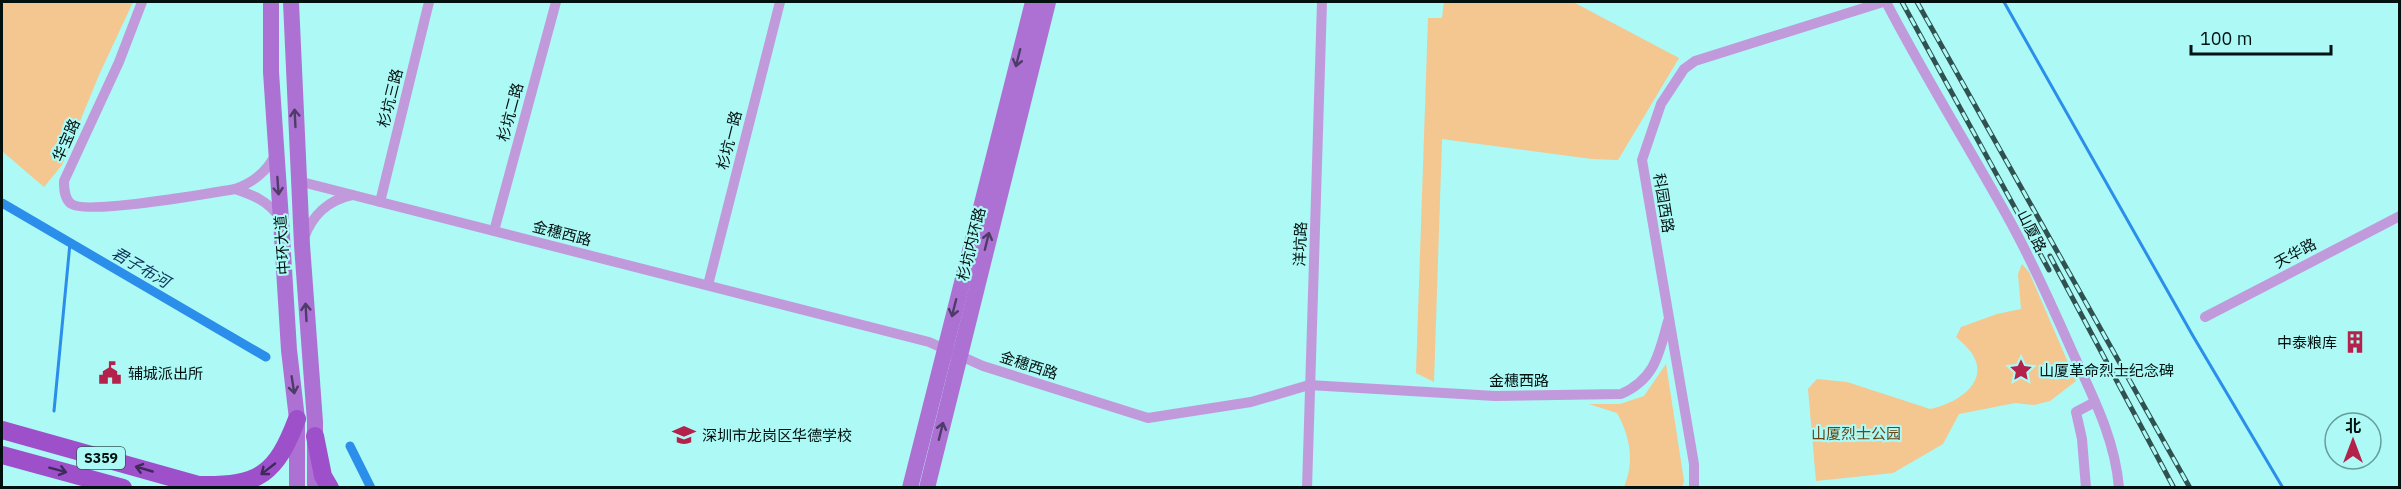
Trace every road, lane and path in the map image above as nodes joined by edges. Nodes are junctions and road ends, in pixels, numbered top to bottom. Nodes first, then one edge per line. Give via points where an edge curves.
1 (142, 2) edge
2 (271, 2) edge
3 (291, 2) edge
4 (429, 2) edge
5 (556, 2) edge
6 (780, 2) edge
7 (1033, 2) edge
8 (1047, 2) edge
9 (1322, 2) edge
10 (1885, 2) edge
11 (276, 152) junction
12 (298, 181) junction
13 (235, 189) junction
14 (353, 195) junction
15 (380, 202) junction
16 (2400, 216) edge
17 (281, 220) junction
18 (494, 231) junction
19 (302, 245) junction
20 (708, 285) junction
21 (2205, 317) dead end
22 (1668, 321) junction
23 (952, 352) junction
24 (1310, 385) junction
25 (2095, 402) junction
26 (297, 419) junction
27 (2, 430) edge
28 (315, 435) junction
29 (2, 455) edge
30 (93, 484) edge
31 (205, 486) edge
32 (123, 488) edge
33 (297, 488) edge
34 (315, 488) edge
35 (330, 488) edge
36 (910, 488) edge
37 (927, 488) edge
38 (1307, 488) edge
39 (1694, 488) edge
40 (2086, 488) edge
41 (2119, 488) edge

1 - 13 street, 华宝路 via 64,181 65,194 70,204 81,208
2 - 11 street, 中环大道
12 -> 3 street, 中环大道
4 - 15 street, 杉坑三路
5 - 18 street, 杉坑二路
6 - 20 street, 杉坑一路
7 -> 23 street, 杉坑内环路
23 -> 8 street, 杉坑内环路
9 - 24 street, 洋坑路
10 - 22 street, 科园西路 via 1695,61 1684,69 1660,104 1642,160
10 - 25 street, 山厦路 via 2013,226
11 - 13 street via 251,183
11 -> 17 street, 中环大道
12 - 14 street, 金穗西路
12 - 19 street, 中环大道
13 - 17 street via 264,201
14 - 15 street, 金穗西路
14 - 19 street via 338,199 319,212
15 - 18 street, 金穗西路
16 - 21 street, 天华路
17 -> 26 street, 中环大道
18 - 20 street, 金穗西路
28 -> 19 street, 中环大道
20 - 23 street, 金穗西路 via 929,342
22 - 24 street, 金穗西路 via 1648,375 1637,387 1621,394 1495,396
22 - 39 street, 科园西路 via 1694,464
23 - 24 street, 金穗西路 via 983,366 1148,418 1251,402
23 - 36 street, 杉坑内环路
37 -> 23 street, 杉坑内环路
24 - 38 street, 洋坑路
25 - 40 street via 2076,412
25 - 41 street, 山厦路 via 2111,443
26 -> 31 main road via 279,460 266,472 250,481
26 - 33 street, 中环大道
31 -> 27 main road, S359
28 - 34 street, 中环大道
28 - 35 main road via 323,476
29 -> 30 main road, S359
30 - 32 main road, S359

